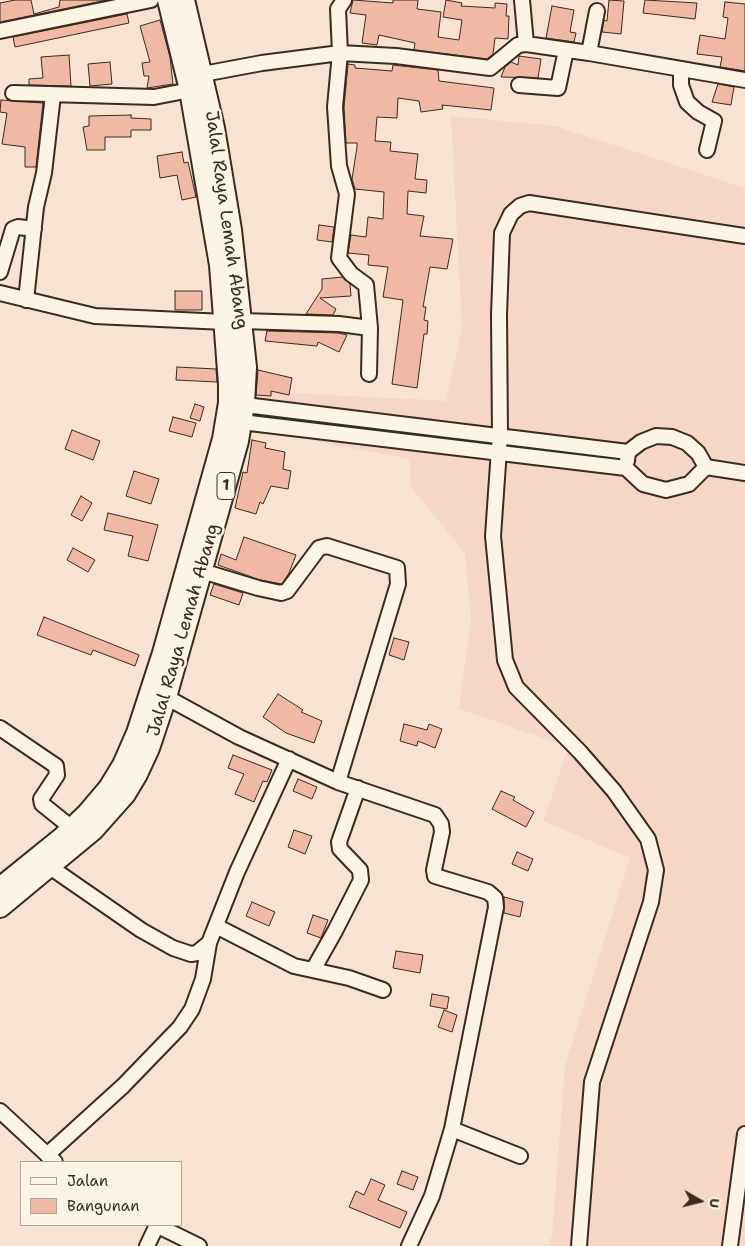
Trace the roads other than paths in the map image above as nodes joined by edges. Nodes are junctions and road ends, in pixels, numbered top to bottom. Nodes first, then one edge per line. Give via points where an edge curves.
1 (151, 0) edge
2 (168, 0) edge
3 (184, 0) edge
4 (344, 0) edge
5 (522, 0) edge
6 (597, 11) dead end
7 (0, 31) edge
8 (526, 44) junction
9 (566, 50) junction
10 (340, 53) junction
11 (589, 53) junction
12 (681, 71) junction
13 (745, 80) edge
14 (196, 82) junction
15 (519, 85) dead end
16 (14, 93) dead end
17 (53, 95) junction
18 (707, 150) dead end
19 (34, 229) junction
20 (745, 236) edge
21 (0, 272) edge
22 (0, 294) edge
23 (26, 300) junction
24 (233, 321) junction
25 (370, 328) junction
26 (369, 374) dead end
27 (235, 413) junction
28 (500, 436) junction
29 (498, 452) junction
30 (628, 452) junction
31 (706, 467) junction
32 (626, 468) junction
33 (745, 473) edge
34 (202, 571) junction
35 (166, 697) junction
36 (0, 728) edge
37 (289, 759) junction
38 (338, 782) junction
39 (358, 788) junction
40 (72, 828) junction
41 (50, 868) junction
42 (0, 888) edge
43 (0, 907) edge
44 (216, 926) junction
45 (209, 943) junction
46 (313, 970) junction
47 (383, 990) dead end
48 (0, 1111) edge
49 (452, 1129) junction
50 (745, 1134) edge
51 (520, 1156) dead end
52 (51, 1158) edge
53 (157, 1226) edge
54 (159, 1226) edge
55 (147, 1246) edge
56 (199, 1246) edge
57 (409, 1246) edge
58 (579, 1246) edge
59 (730, 1246) edge

1 - 7 street
2 - 14 highway, Jalal Raya Lemah Abang / 1
3 - 14 highway, Jalal Raya Lemah Abang / 1
4 - 10 street via 338,9
5 - 8 street
6 - 11 street
8 - 9 street
8 - 10 street via 518,45 490,68 396,56
9 - 11 street
9 - 15 street via 558,88
10 - 14 street via 280,60
10 - 25 street via 335,107 339,166 347,194 339,258 351,274 366,285
11 - 12 street
12 - 13 street
12 - 18 street via 681,85 687,102 714,121
14 - 17 street via 154,97
14 - 24 highway, Jalal Raya Lemah Abang / 1 via 209,194
16 - 17 street
17 - 19 street
19 - 21 street via 13,229
19 - 23 street
20 - 28 street via 529,203 520,206 511,214 502,233
22 - 23 street
23 - 24 street via 94,316
24 - 25 street
24 - 27 highway, Jalal Raya Lemah Abang / 1
25 - 26 street
27 - 28 street
27 - 29 street
27 - 34 highway, Jalal Raya Lemah Abang / 1
27 - 40 highway, Jalal Raya Lemah Abang / 1 via 137,733 124,764 108,788
28 - 29 street
28 - 30 street
29 - 32 street
29 - 58 street via 493,536 505,660 516,687 614,791 648,839 656,870 651,902 592,1082
30 - 31 street via 656,436 672,437 687,442
30 - 32 street
31 - 32 street via 689,484 666,490 643,484
31 - 33 street
34 - 35 highway, Jalal Raya Lemah Abang / 1
34 - 38 street via 282,593 287,591 319,548 327,546 397,568 398,584
35 - 37 street
35 - 41 highway, Jalal Raya Lemah Abang / 1 via 149,748 125,794 93,830
36 - 40 street via 56,766 57,775 41,799 42,804
37 - 38 street
37 - 44 street
38 - 39 street
39 - 46 street via 339,842 340,849 360,870 361,880
39 - 49 street via 435,815 442,832 435,876 488,892 497,902
40 - 42 highway, Jalal Raya Lemah Abang / 1
41 - 43 highway, Jalal Raya Lemah Abang / 1
41 - 45 street via 173,948 195,953
44 - 45 street
44 - 46 street via 294,966
45 - 52 street via 203,979 192,1009 180,1028
46 - 47 street
48 - 52 street
49 - 51 street
49 - 57 street via 432,1196
50 - 59 street
53 - 55 street
54 - 56 street

